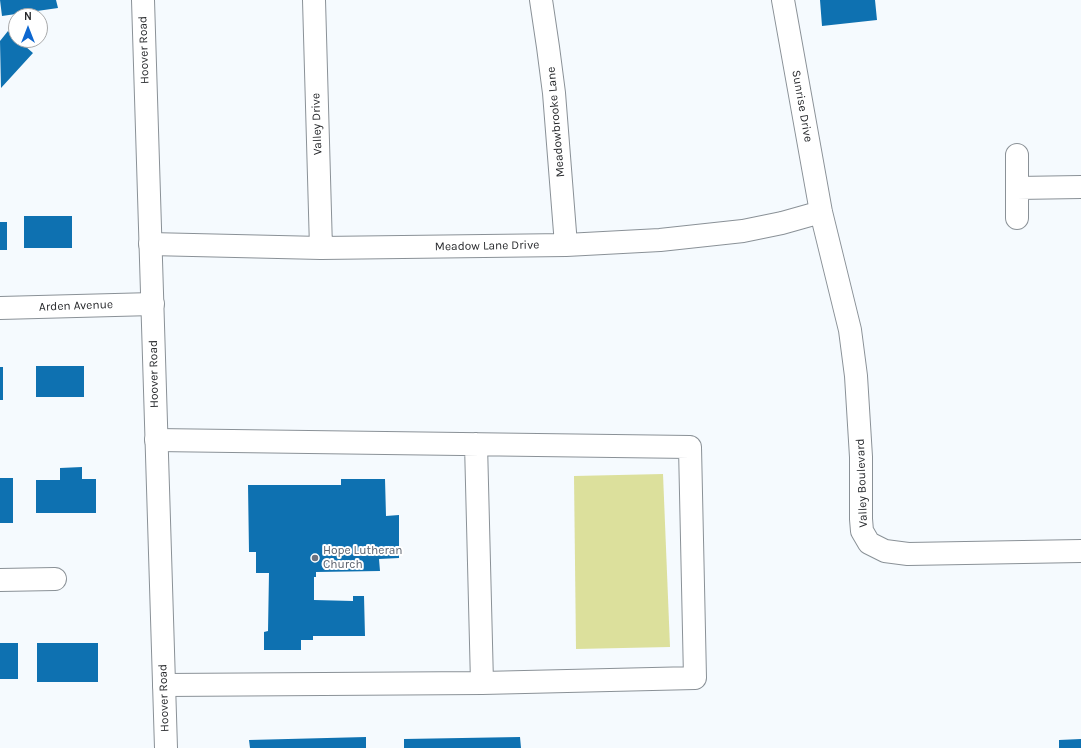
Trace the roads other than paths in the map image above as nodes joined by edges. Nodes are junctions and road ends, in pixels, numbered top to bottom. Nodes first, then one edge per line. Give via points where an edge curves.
1 (143, 0) edge
2 (314, 0) edge
3 (541, 0) edge
4 (783, 0) edge
5 (1017, 155) dead end
6 (1081, 187) edge
7 (1017, 188) junction
8 (821, 212) junction
9 (1017, 218) dead end
10 (150, 244) junction
11 (566, 245) junction
12 (321, 248) junction
13 (153, 304) junction
14 (0, 308) edge
15 (156, 440) junction
16 (476, 444) junction
17 (1081, 551) edge
18 (55, 579) dead end
19 (0, 580) edge
20 (482, 683) junction
21 (164, 685) junction
22 (166, 748) edge

1 - 10 street, Hoover Road
2 - 12 street, Valley Drive
3 - 11 street, Meadowbrooke Lane via 554,93
4 - 8 street, Sunrise Drive
5 - 7 street
6 - 7 street
7 - 9 street
8 - 11 street, Meadow Lane Drive via 743,231 660,240
8 - 17 street, Valley Boulevard via 850,330 861,450 861,520 862,531 869,543 885,551 908,554
10 - 12 street, Meadow Lane Drive
10 - 13 street, Hoover Road
11 - 12 street, Meadow Lane Drive
13 - 14 street, Arden Avenue
13 - 15 street, Hoover Road
15 - 16 street
15 - 21 street, Hoover Road
16 - 20 street
16 - 20 street via 690,447 695,678
18 - 19 street
20 - 21 street
21 - 22 street, Hoover Road

